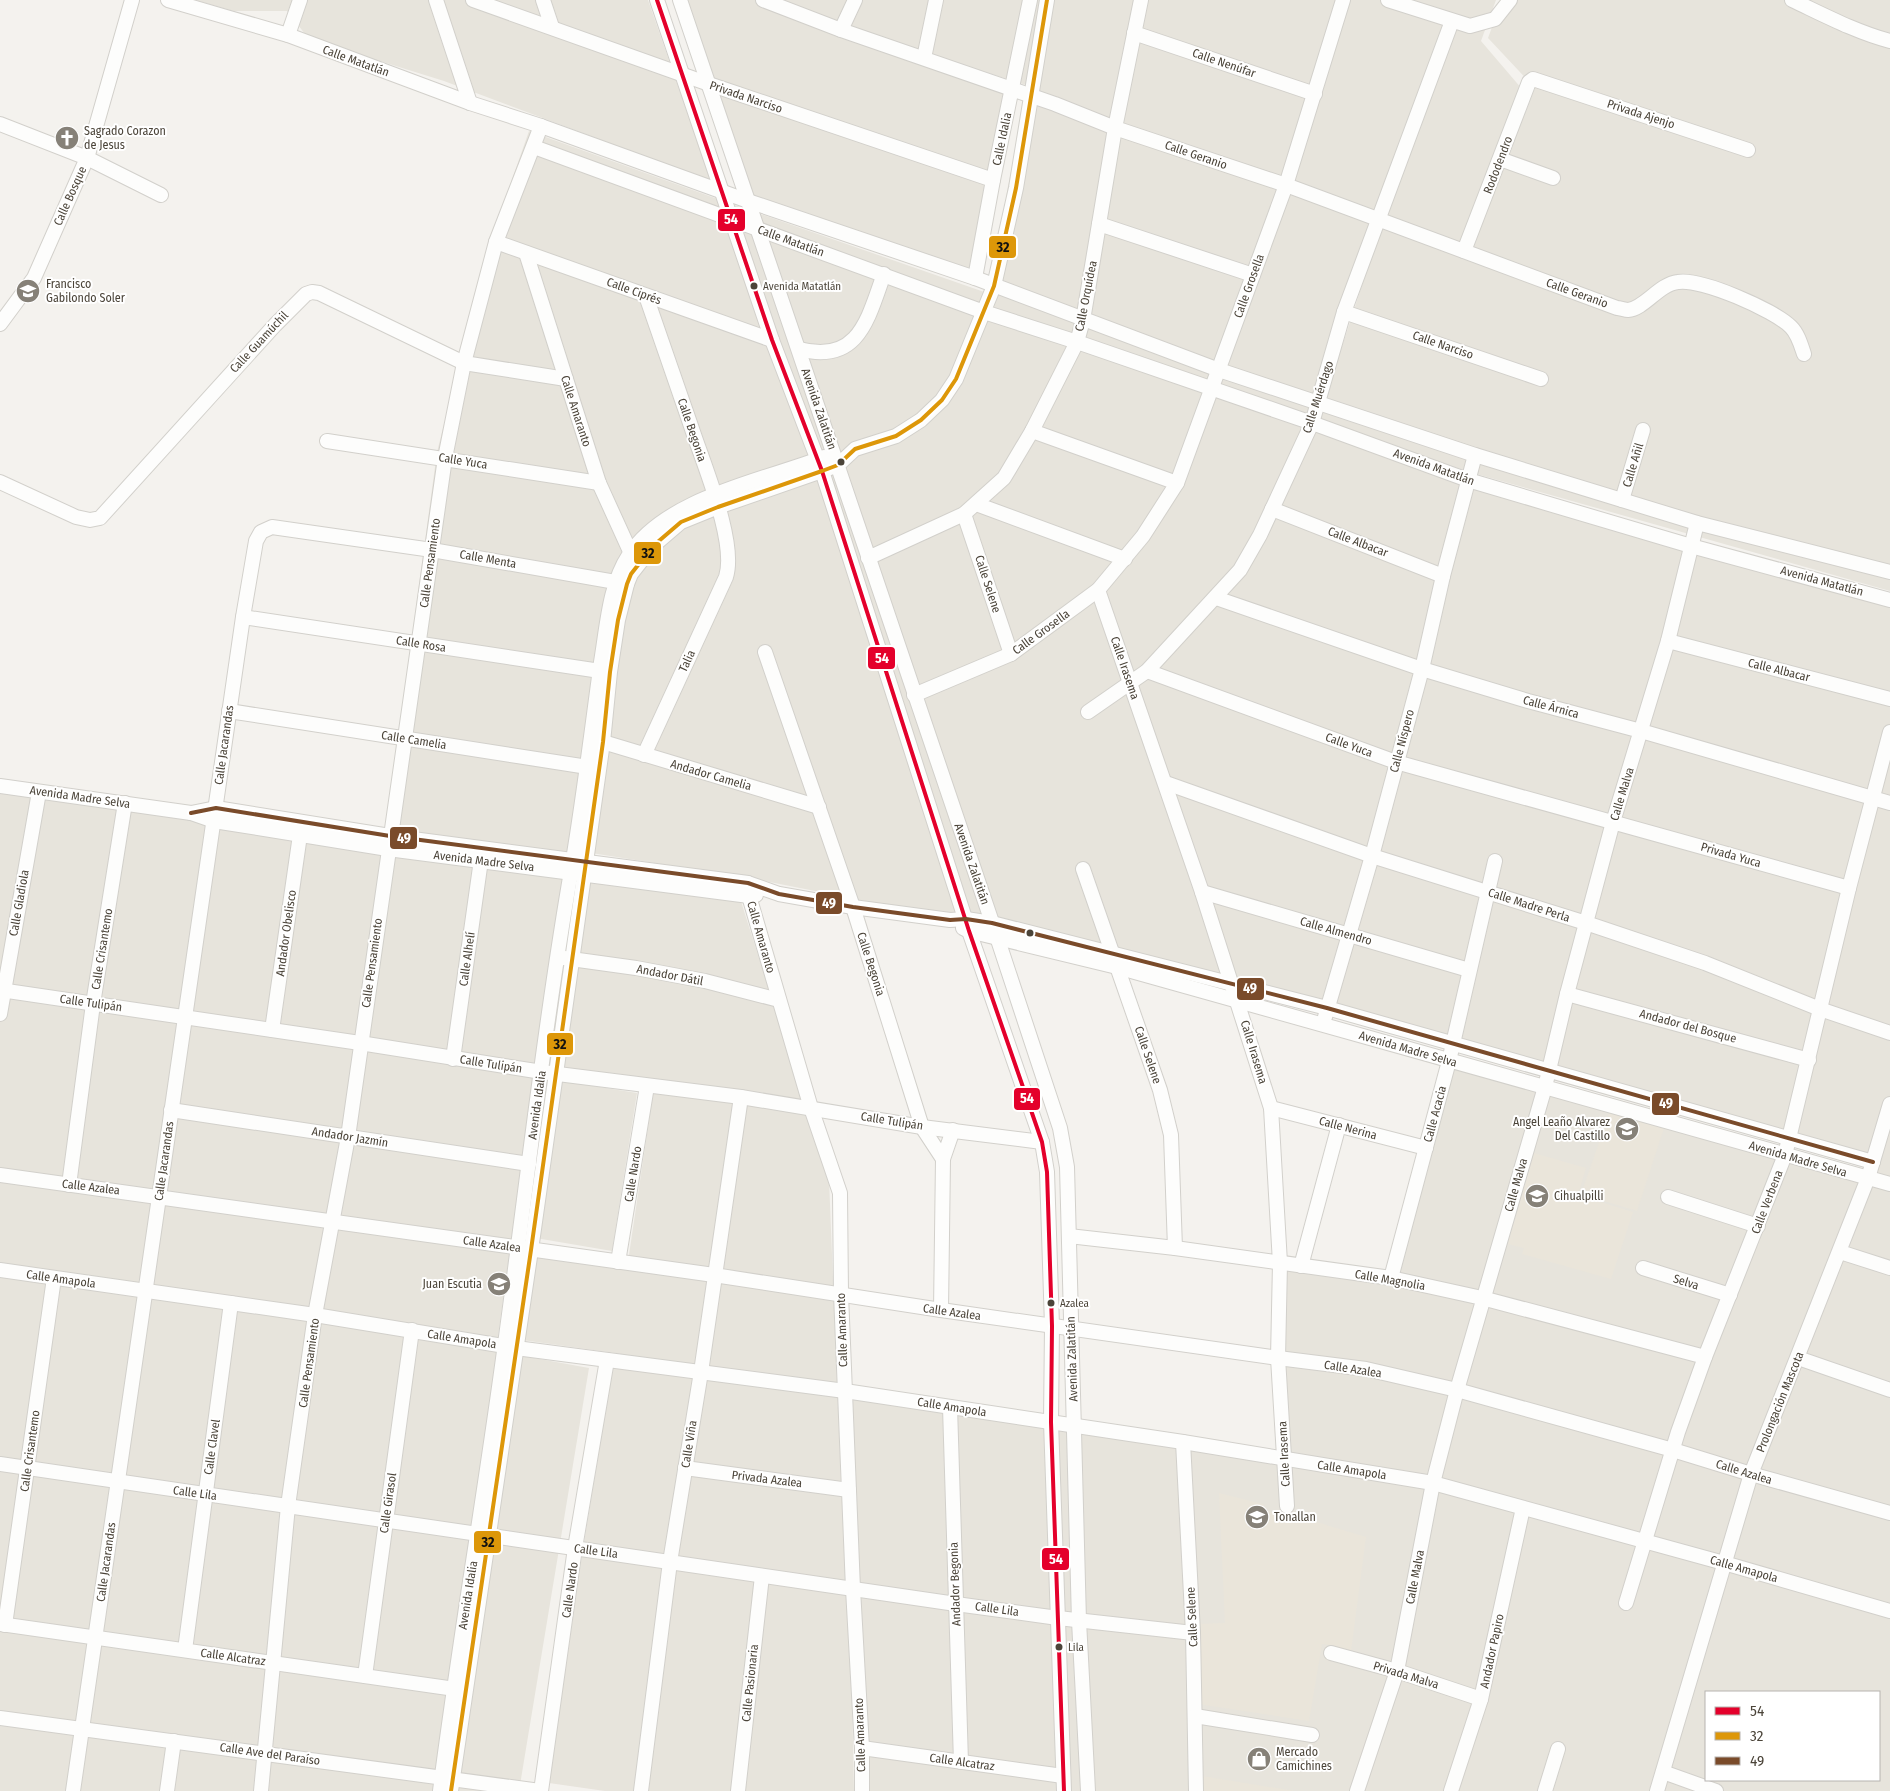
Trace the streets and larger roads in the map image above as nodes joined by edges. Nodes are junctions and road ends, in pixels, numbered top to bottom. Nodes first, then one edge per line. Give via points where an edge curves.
1 (132, 0) edge
2 (168, 0) edge
3 (300, 0) edge
4 (436, 0) edge
5 (473, 0) edge
6 (542, 0) edge
7 (657, 0) edge
8 (680, 0) edge
9 (855, 0) edge
10 (936, 0) edge
11 (1030, 0) edge
12 (1047, 0) edge
13 (1141, 0) edge
14 (1343, 0) edge
15 (1388, 0) edge
16 (1510, 0) edge
17 (1792, 0) edge
18 (769, 1) edge
19 (1452, 21) junction
20 (552, 27) junction
21 (842, 30) junction
22 (1134, 32) junction
23 (288, 35) junction
24 (1890, 41) edge
25 (924, 58) junction
26 (682, 75) junction
27 (1533, 79) joint
28 (709, 84) junction
29 (1013, 90) junction
30 (1315, 94) junction
31 (1031, 96) junction
32 (470, 104) junction
33 (0, 124) edge
34 (541, 126) junction
35 (1115, 128) junction
36 (534, 147) junction
37 (1748, 150) dead end
38 (87, 158) junction
39 (1500, 158) junction
40 (1553, 178) dead end
41 (993, 180) junction
42 (1286, 185) junction
43 (722, 192) junction
44 (161, 196) dead end
45 (748, 201) junction
46 (731, 219) junction
47 (1377, 220) junction
48 (1099, 224) junction
49 (757, 229) junction
50 (496, 242) junction
51 (1464, 251) junction
52 (526, 253) junction
53 (884, 274) junction
54 (1253, 275) junction
55 (975, 278) junction
56 (994, 286) junction
57 (646, 296) junction
58 (984, 312) junction
59 (1344, 312) junction
60 (1082, 320) junction
61 (0, 324) edge
62 (772, 340) junction
63 (1077, 342) junction
64 (799, 349) junction
65 (1804, 354) dead end
66 (464, 363) junction
67 (1219, 370) junction
68 (566, 379) junction
69 (1541, 379) dead end
70 (1212, 390) junction
71 (1319, 403) junction
72 (1312, 423) junction
73 (1644, 430) dead end
74 (1032, 431) junction
75 (327, 441) dead end
76 (1475, 455) junction
77 (445, 458) junction
78 (836, 459) junction
79 (820, 466) junction
80 (1468, 480) junction
81 (0, 482) edge
82 (599, 483) junction
83 (1176, 483) junction
84 (1622, 500) junction
85 (716, 501) junction
86 (976, 504) junction
87 (1272, 509) junction
88 (964, 514) junction
89 (1697, 523) junction
90 (260, 532) joint
91 (1691, 546) junction
92 (432, 550) junction
93 (868, 558) junction
94 (634, 559) junction
95 (1125, 559) junction
96 (730, 567) joint
97 (1890, 572) edge
98 (1443, 576) junction
99 (622, 583) junction
100 (1098, 590) junction
101 (1216, 598) junction
102 (1890, 600) edge
103 (243, 617) junction
104 (1668, 641) junction
105 (418, 644) junction
106 (764, 652) dead end
107 (1011, 654) junction
108 (1422, 669) junction
109 (600, 671) junction
110 (1147, 671) junction
111 (1130, 683) junction
112 (914, 695) junction
113 (1890, 699) edge
114 (229, 711) junction
115 (1088, 712) dead end
116 (1641, 731) junction
117 (1890, 732) edge
118 (404, 739) junction
119 (603, 742) junction
120 (644, 755) junction
121 (1396, 762) junction
122 (592, 768) junction
123 (1166, 783) junction
124 (0, 786) edge
125 (38, 792) junction
126 (1873, 798) junction
127 (125, 803) junction
128 (1890, 803) edge
129 (819, 807) junction
130 (215, 814) junction
131 (1613, 822) junction
132 (300, 835) junction
133 (389, 843) junction
134 (1372, 856) junction
135 (481, 860) junction
136 (1495, 861) dead end
137 (578, 867) junction
138 (1083, 869) dead end
139 (1849, 888) junction
140 (748, 889) junction
141 (1487, 891) junction
142 (1202, 892) junction
143 (853, 907) junction
144 (992, 923) junction
145 (1586, 923) junction
146 (968, 925) junction
147 (1348, 935) junction
148 (997, 937) junction
149 (1111, 952) junction
150 (565, 958) junction
151 (1117, 967) junction
152 (1470, 970) junction
153 (1232, 983) junction
154 (2, 991) edge
155 (1567, 994) junction
156 (779, 1000) junction
157 (1238, 1002) junction
158 (93, 1004) junction
159 (1327, 1008) junction
160 (1820, 1009) junction
161 (0, 1014) edge
162 (185, 1017) junction
163 (1322, 1025) junction
164 (272, 1030) junction
165 (1890, 1033) edge
166 (1453, 1042) junction
167 (360, 1043) junction
168 (453, 1059) junction
169 (1809, 1060) junction
170 (1449, 1061) junction
171 (1549, 1069) junction
172 (549, 1073) junction
173 (647, 1086) junction
174 (1545, 1087) junction
175 (741, 1097) junction
176 (1890, 1104) edge
177 (811, 1108) junction
178 (1271, 1108) junction
179 (171, 1110) junction
180 (1338, 1125) junction
181 (922, 1127) junction
182 (953, 1130) junction
183 (348, 1137) junction
184 (1790, 1138) junction
185 (1042, 1142) junction
186 (1426, 1148) junction
187 (1785, 1156) junction
188 (943, 1159) junction
189 (1873, 1162) junction
190 (529, 1164) junction
191 (0, 1176) edge
192 (1868, 1178) junction
193 (69, 1184) junction
194 (1890, 1184) edge
195 (159, 1196) junction
196 (1668, 1197) dead end
197 (332, 1221) junction
198 (1758, 1226) junction
199 (1069, 1236) junction
200 (1175, 1248) junction
201 (524, 1249) junction
202 (1840, 1252) junction
203 (618, 1262) junction
204 (1280, 1263) junction
205 (1301, 1266) junction
206 (1643, 1268) dead end
207 (1890, 1268) edge
208 (0, 1270) edge
209 (714, 1275) junction
210 (54, 1278) junction
211 (1391, 1278) junction
212 (145, 1291) junction
213 (841, 1294) junction
214 (1730, 1295) junction
215 (1482, 1298) junction
216 (231, 1303) junction
217 (941, 1310) junction
218 (315, 1315) junction
219 (1052, 1326) junction
220 (1072, 1328) junction
221 (412, 1330) junction
222 (511, 1347) junction
223 (1704, 1357) junction
224 (1278, 1358) junction
225 (1798, 1358) junction
226 (607, 1360) junction
227 (701, 1372) junction
228 (1457, 1390) junction
229 (1890, 1390) edge
230 (845, 1391) junction
231 (950, 1407) junction
232 (1051, 1422) junction
233 (1074, 1426) junction
234 (1182, 1442) junction
235 (1673, 1450) junction
236 (1285, 1459) junction
237 (0, 1464) edge
238 (27, 1468) junction
239 (685, 1468) junction
240 (1751, 1474) junction
241 (118, 1481) junction
242 (1433, 1483) junction
243 (849, 1490) junction
244 (206, 1494) junction
245 (288, 1506) junction
246 (1287, 1506) dead end
247 (1523, 1508) junction
248 (1890, 1513) edge
249 (386, 1521) junction
250 (483, 1535) junction
251 (1643, 1542) junction
252 (576, 1548) junction
253 (670, 1562) junction
254 (1724, 1563) junction
255 (762, 1576) junction
256 (853, 1589) junction
257 (1626, 1603) dead end
258 (956, 1604) junction
259 (1890, 1611) edge
260 (1058, 1618) junction
261 (1079, 1620) junction
262 (3, 1625) edge
263 (1193, 1633) junction
264 (95, 1638) junction
265 (185, 1650) junction
266 (1331, 1653) dead end
267 (274, 1663) junction
268 (1397, 1671) junction
269 (365, 1676) junction
270 (459, 1690) junction
271 (1481, 1699) junction
272 (1195, 1716) junction
273 (0, 1718) edge
274 (82, 1729) junction
275 (1312, 1735) dead end
276 (174, 1741) junction
277 (862, 1748) junction
278 (1558, 1749) dead end
279 (265, 1753) junction
280 (961, 1762) junction
281 (1663, 1772) junction
282 (1063, 1776) junction
283 (446, 1785) edge
284 (73, 1791) edge
285 (167, 1791) edge
286 (261, 1791) edge
287 (541, 1791) edge
288 (641, 1791) edge
289 (738, 1791) edge
290 (862, 1791) edge
291 (1064, 1791) edge
292 (1088, 1791) edge
293 (1196, 1791) edge
294 (1357, 1791) edge
295 (1451, 1791) edge
296 (1544, 1791) edge
297 (1657, 1791) edge
298 (1716, 1791) edge

1 - 38 street, Calle Bosque
2 - 23 street, Calle Matatlán
3 - 23 street
4 - 32 street
5 - 20 street, Privada Narciso
6 - 20 street
7 - 26 street, Avenida Zalatitán
8 - 28 street, Avenida Zalatitán
9 - 21 street
10 - 25 street
11 - 29 street, Calle Idalia
12 - 31 street, Calle Idalia
13 - 22 street, Calle Orquídea
14 - 30 street, Calle Grosella
15 - 19 street
16 - 19 street via 1496,20 1470,26
17 - 24 street via 1841,24
18 - 21 street, Calle Geranio
19 - 47 street, Calle Muérdago
20 - 26 street, Privada Narciso
21 - 25 street, Calle Geranio
22 - 30 street, Calle Nenúfar
22 - 35 street, Calle Orquídea
23 - 32 street, Calle Matatlán
25 - 29 street, Calle Geranio
26 - 28 street, Privada Narciso
26 - 43 street, Avenida Zalatitán
27 - 37 street, Privada Ajenjo
27 - 39 street, Rododendro via 1529,82
28 - 41 street, Privada Narciso
28 - 45 street, Avenida Zalatitán
29 - 31 street, Calle Geranio
29 - 41 street, Calle Idalia
30 - 42 street, Calle Grosella
31 - 35 street, Calle Geranio
31 - 56 street, Calle Idalia via 1016,188
32 - 34 street, Calle Matatlán
33 - 38 street
34 - 36 street
34 - 43 street, Calle Matatlán
35 - 42 street, Calle Geranio
35 - 48 street, Calle Orquídea
36 - 46 street, Calle Matatlán
36 - 50 street, Calle Pensamiento
38 - 44 street
38 - 61 street, Calle Bosque via 34,278
39 - 40 street
39 - 51 street, Rododendro
41 - 55 street, Calle Idalia
42 - 47 street, Calle Geranio
42 - 54 street, Calle Grosella
43 - 45 street, Calle Matatlán
43 - 46 street, Avenida Zalatitán
45 - 49 street, Avenida Zalatitán
45 - 55 street, Calle Matatlán
46 - 49 street, Calle Matatlán
46 - 62 street, Avenida Zalatitán
47 - 51 street, Calle Geranio
47 - 59 street, Calle Muérdago
48 - 54 street
48 - 60 street, Calle Orquídea
49 - 53 street, Calle Matatlán
49 - 64 street, Avenida Zalatitán
50 - 52 street, Calle Ciprés
50 - 66 street, Calle Pensamiento
51 - 65 street, Calle Geranio via 1628,310 1640,306 1676,282 1690,281 1731,293 1792,327
52 - 57 street, Calle Ciprés
52 - 68 street, Calle Amaranto
53 - 58 street, Calle Matatlán
53 - 64 street via 865,326 854,340 828,352 814,354
54 - 67 street, Calle Grosella
55 - 56 street, Calle Matatlán
56 - 58 street, Calle Idalia
56 - 60 street, Avenida Matatlán
57 - 62 street, Calle Ciprés
57 - 85 street, Calle Begonia
58 - 63 street, Avenida Matatlán
58 - 78 street, Calle Idalia via 956,379 942,400 921,420 896,436 855,449
59 - 69 street, Calle Narciso
59 - 71 street, Calle Muérdago
60 - 63 street, Calle Orquídea
60 - 67 street, Avenida Matatlán
62 - 79 street, Avenida Zalatitán
63 - 70 street, Avenida Matatlán
63 - 74 street, Calle Orquídea
64 - 78 street, Avenida Zalatitán
66 - 68 street, Calle Guamúchil
66 - 77 street, Calle Pensamiento
66 - 81 street, Calle Guamúchil via 312,292 306,294 275,325 100,518 76,517
67 - 70 street, Calle Grosella
67 - 71 street, Avenida Matatlán
68 - 82 street, Calle Amaranto
70 - 72 street, Avenida Matatlán
70 - 83 street, Calle Grosella
71 - 72 street, Calle Muérdago
71 - 76 street, Avenida Matatlán
72 - 80 street, Avenida Matatlán
72 - 87 street, Calle Muérdago
73 - 84 street, Calle Añil
74 - 83 street
74 - 86 street, Calle Orquídea via 1004,478
75 - 77 street, Calle Yuca
76 - 80 street, Calle Níspero
76 - 84 street, Avenida Matatlán
77 - 82 street, Calle Yuca
77 - 92 street, Calle Pensamiento
78 - 79 street, Avenida Idalia
78 - 93 street, Avenida Zalatitán
79 - 85 street, Avenida Idalia
79 - 146 street, Avenida Zalatitán
80 - 91 street, Avenida Matatlán
80 - 98 street, Calle Níspero
82 - 94 street, Calle Amaranto
83 - 95 street, Calle Grosella via 1144,536
84 - 89 street, Avenida Matatlán
85 - 94 street, Avenida Idalia via 678,511 640,541
85 - 96 street, Calle Begonia
86 - 88 street, Calle Orquídea
86 - 95 street
87 - 98 street, Calle Albacar
87 - 101 street, Calle Muérdago via 1240,570
88 - 93 street, Calle Orquídea
88 - 107 street, Calle Selene
89 - 91 street, Calle Malva
89 - 97 street, Avenida Matatlán
90 - 92 street, Calle Menta via 272,527
90 - 103 street, Calle Jacarandas
91 - 102 street, Avenida Matatlán
91 - 104 street, Calle Malva
92 - 99 street, Calle Menta
92 - 105 street, Calle Pensamiento
93 - 112 street, Avenida Zalatitán
94 - 99 street, Avenida Idalia
95 - 100 street, Calle Grosella
96 - 120 street, Talia
98 - 108 street, Calle Níspero
99 - 109 street, Avenida Idalia via 607,624
99 - 119 street, Avenida Idalia
100 - 107 street, Calle Grosella
100 - 111 street, Calle Irasema
101 - 108 street, Calle Árnica
101 - 110 street, Calle Muérdago
103 - 105 street, Calle Rosa
103 - 114 street, Calle Jacarandas
104 - 113 street, Calle Albacar
104 - 116 street, Calle Malva
105 - 109 street, Calle Rosa
105 - 118 street, Calle Pensamiento
106 - 129 street, Calle Begonia
107 - 112 street, Calle Grosella
108 - 116 street, Calle Árnica via 1528,702
108 - 121 street, Calle Níspero
109 - 122 street, Avenida Idalia
110 - 111 street, Calle Muérdago
110 - 121 street, Calle Yuca
111 - 115 street, Calle Muérdago
111 - 123 street, Calle Irasema
112 - 144 street, Avenida Zalatitán
114 - 118 street, Calle Camelia
114 - 130 street, Calle Jacarandas
116 - 126 street, Calle Árnica
116 - 131 street, Calle Malva
117 - 126 street, Calle Verbena
118 - 122 street, Calle Camelia
118 - 133 street, Calle Pensamiento
119 - 120 street, Andador Camelia
119 - 122 street, Avenida Idalia
120 - 129 street, Andador Camelia
121 - 131 street, Calle Yuca
121 - 134 street, Calle Níspero
122 - 137 street, Avenida Idalia
123 - 134 street, Calle Madre Perla
123 - 142 street, Calle Irasema
124 - 125 street, Avenida Madre Selva
125 - 127 street, Avenida Madre Selva
125 - 154 street, Calle Gladiola
126 - 128 street, Calle Árnica
126 - 139 street, Calle Verbena
127 - 130 street, Avenida Madre Selva
127 - 158 street, Calle Crisantemo
129 - 143 street, Calle Begonia
130 - 132 street, Avenida Madre Selva
130 - 133 street, Avenida Madre Selva
130 - 162 street, Calle Jacarandas
131 - 139 street, Privada Yuca
131 - 145 street, Calle Malva
132 - 133 street, Avenida Madre Selva
132 - 164 street, Andador Obelisco
133 - 135 street, Avenida Madre Selva
133 - 137 street, Avenida Madre Selva
133 - 167 street, Calle Pensamiento
134 - 141 street, Calle Madre Perla
134 - 147 street, Calle Níspero
135 - 137 street, Avenida Madre Selva
135 - 168 street, Calle Alhelí
136 - 141 street, Calle Acacia
137 - 140 street, Avenida Madre Selva
137 - 150 street, Avenida Idalia
138 - 149 street, Calle Selene
139 - 160 street, Calle Verbena
140 - 143 street, Avenida Madre Selva
140 - 156 street, Calle Amaranto
141 - 145 street, Calle Madre Perla
141 - 152 street, Calle Acacia
142 - 147 street, Calle Almendro
142 - 153 street, Calle Irasema
143 - 146 street, Avenida Madre Selva
143 - 181 street, Calle Begonia
144 - 146 street, Avenida Madre Selva
144 - 148 street, Avenida Zalatitán
144 - 149 street, Avenida Madre Selva
145 - 155 street, Calle Malva
145 - 160 street, Calle Madre Perla via 1705,964
146 - 148 street, Avenida Madre Selva
146 - 185 street, Avenida Zalatitán
147 - 152 street, Calle Almendro
147 - 159 street, Calle Níspero
148 - 151 street, Avenida Madre Selva
148 - 199 street, Avenida Zalatitán via 1060,1128 1067,1167
149 - 151 street, Calle Selene
149 - 153 street, Avenida Madre Selva
150 - 156 street, Andador Dátil via 705,981
150 - 172 street, Avenida Idalia
151 - 157 street, Avenida Madre Selva
151 - 200 street, Calle Selene via 1160,1090 1171,1135
152 - 166 street, Calle Acacia
153 - 157 street, Calle Irasema
153 - 159 street, Avenida Madre Selva
154 - 158 street, Calle Tulipán
154 - 161 street, Calle Gladiola
155 - 169 street, Andador del Bosque
155 - 171 street, Calle Malva
156 - 177 street, Calle Amaranto
157 - 163 street, Avenida Madre Selva
157 - 178 street, Calle Irasema
158 - 162 street, Calle Tulipán
158 - 193 street, Calle Crisantemo
159 - 163 street, Calle Níspero
159 - 166 street, Avenida Madre Selva
160 - 165 street, Calle Madre Perla
160 - 169 street, Calle Verbena
162 - 164 street, Calle Tulipán
162 - 179 street, Calle Jacarandas
163 - 170 street, Avenida Madre Selva
164 - 167 street, Calle Tulipán
166 - 170 street, Calle Acacia
166 - 171 street, Avenida Madre Selva
167 - 168 street, Calle Tulipán
167 - 183 street, Calle Pensamiento
168 - 172 street, Calle Tulipán
169 - 184 street, Calle Verbena
170 - 174 street, Avenida Madre Selva
170 - 186 street, Calle Acacia
171 - 174 street, Calle Malva
171 - 184 street, Avenida Madre Selva
172 - 173 street, Calle Tulipán
172 - 190 street, Avenida Idalia
172 - 201 street, Avenida Idalia
173 - 175 street, Calle Tulipán
173 - 203 street, Calle Nardo
174 - 187 street, Avenida Madre Selva
174 - 215 street, Calle Malva
175 - 177 street, Calle Tulipán
175 - 209 street, Calle Viña
176 - 189 street, Prolongación Mascota
177 - 181 street, Calle Tulipán
177 - 213 street, Calle Amaranto via 840,1193
178 - 180 street, Calle Nerina
178 - 204 street, Calle Irasema
179 - 183 street, Andador Jazmín
179 - 195 street, Calle Jacarandas
180 - 186 street, Calle Nerina
180 - 205 street
181 - 182 street, Calle Tulipán
181 - 188 street, Calle Begonia
182 - 185 street, Calle Tulipán
182 - 188 street
183 - 190 street, Andador Jazmín
183 - 197 street, Calle Pensamiento
184 - 187 street, Calle Verbena
184 - 189 street, Avenida Madre Selva
185 - 219 street, Avenida Zalatitán via 1047,1172
186 - 211 street, Calle Acacia
187 - 192 street, Avenida Madre Selva
187 - 198 street, Calle Verbena
188 - 217 street
189 - 192 street, Prolongación Mascota
190 - 201 street, Avenida Idalia
191 - 193 street, Calle Azalea
192 - 194 street, Avenida Madre Selva
192 - 202 street, Prolongación Mascota
193 - 195 street, Calle Azalea
195 - 197 street, Calle Azalea
195 - 212 street, Calle Jacarandas
196 - 198 street
197 - 201 street, Calle Azalea
197 - 218 street, Calle Pensamiento
198 - 214 street, Calle Verbena
199 - 200 street, Calle Magnolia
199 - 220 street, Avenida Zalatitán
200 - 204 street, Calle Magnolia
201 - 203 street, Calle Azalea
201 - 222 street, Avenida Idalia
202 - 207 street
202 - 225 street, Prolongación Mascota
203 - 209 street, Calle Azalea
204 - 205 street, Calle Magnolia
204 - 224 street, Calle Irasema
205 - 211 street, Calle Magnolia
206 - 214 street, Selva
208 - 210 street, Calle Amapola
209 - 213 street, Calle Azalea
209 - 227 street, Calle Viña
210 - 212 street, Calle Amapola
210 - 238 street, Calle Crisantemo
211 - 215 street, Calle Magnolia
212 - 216 street, Calle Amapola
212 - 241 street, Calle Jacarandas
213 - 217 street, Calle Azalea
213 - 230 street, Calle Amaranto
214 - 223 street, Calle Verbena
215 - 223 street, Calle Magnolia
215 - 228 street, Calle Malva
216 - 218 street, Calle Amapola
216 - 244 street, Calle Clavel
217 - 219 street, Calle Azalea
218 - 221 street, Calle Amapola
218 - 245 street, Calle Pensamiento
219 - 220 street, Calle Azalea
219 - 232 street, Avenida Zalatitán
220 - 224 street, Calle Azalea
220 - 233 street, Avenida Zalatitán
221 - 222 street, Calle Amapola
221 - 249 street, Calle Girasol
222 - 226 street, Calle Amapola
222 - 250 street, Avenida Idalia
223 - 235 street, Calle Verbena
224 - 228 street, Calle Azalea via 1366,1369
224 - 236 street, Calle Irasema
225 - 229 street
225 - 240 street, Prolongación Mascota
226 - 227 street, Calle Amapola
226 - 252 street, Calle Nardo
227 - 230 street, Calle Amapola
227 - 239 street, Calle Viña
228 - 235 street, Calle Azalea
228 - 242 street, Calle Malva
230 - 231 street, Calle Amapola
230 - 243 street, Calle Amaranto
231 - 232 street, Calle Amapola
231 - 258 street, Andador Begonia
232 - 233 street, Calle Amapola
232 - 260 street, Avenida Zalatitán
233 - 234 street, Calle Amapola
233 - 261 street, Avenida Zalatitán
234 - 236 street, Calle Amapola
234 - 263 street, Calle Selene
235 - 240 street, Calle Azalea
235 - 251 street, Calle Verbena
236 - 242 street, Calle Amapola
236 - 246 street, Calle Irasema
237 - 238 street, Calle Lila
238 - 241 street, Calle Lila
238 - 262 street, Calle Crisantemo
239 - 243 street, Privada Azalea
239 - 253 street, Calle Viña
240 - 248 street, Calle Azalea
240 - 254 street, Prolongación Mascota
241 - 244 street, Calle Lila
241 - 264 street, Calle Jacarandas
242 - 247 street, Calle Amapola
242 - 268 street, Calle Malva
243 - 256 street, Calle Amaranto
244 - 245 street, Calle Lila
244 - 265 street, Calle Clavel
245 - 249 street, Calle Lila
245 - 267 street, Calle Pensamiento
247 - 251 street, Calle Amapola
247 - 271 street, Andador Papiro
249 - 250 street, Calle Lila
249 - 269 street, Calle Girasol
250 - 252 street, Calle Lila
250 - 270 street, Avenida Idalia
251 - 254 street, Calle Amapola
251 - 257 street, Calle Verbena
252 - 253 street, Calle Lila
252 - 287 street, Calle Nardo
253 - 255 street, Calle Lila
253 - 288 street, Calle Viña
254 - 259 street, Calle Amapola
254 - 281 street, Prolongación Mascota
255 - 256 street, Calle Lila
255 - 289 street, Calle Pasionaria
256 - 258 street, Calle Lila
256 - 277 street, Calle Amaranto
258 - 260 street, Calle Lila
258 - 280 street, Andador Begonia
260 - 261 street, Calle Lila
260 - 282 street, Avenida Zalatitán
261 - 263 street, Calle Lila
261 - 292 street, Avenida Zalatitán
262 - 264 street, Calle Alcatraz
263 - 272 street, Calle Selene
264 - 265 street, Calle Alcatraz
264 - 274 street, Calle Jacarandas
265 - 267 street, Calle Alcatraz
266 - 268 street, Privada Malva
267 - 269 street, Calle Alcatraz
267 - 279 street, Calle Pensamiento
268 - 271 street, Privada Malva
268 - 294 street, Calle Malva
269 - 270 street, Calle Alcatraz
270 - 283 street, Avenida Idalia
271 - 295 street, Andador Papiro
272 - 275 street
272 - 293 street, Calle Selene
273 - 274 street, Calle Ave del Paraíso
274 - 276 street, Calle Ave del Paraíso
274 - 284 street, Calle Jacarandas
276 - 279 street, Calle Ave del Paraíso
276 - 285 street
277 - 280 street, Calle Alcatraz
277 - 290 street, Calle Amaranto
278 - 296 street
279 - 283 street, Calle Ave del Paraíso
279 - 286 street, Calle Pensamiento
280 - 282 street, Calle Alcatraz
281 - 297 street, Prolongación Mascota
281 - 298 street
282 - 291 street, Avenida Zalatitán
283 - 287 street, Calle Ave del Paraíso

